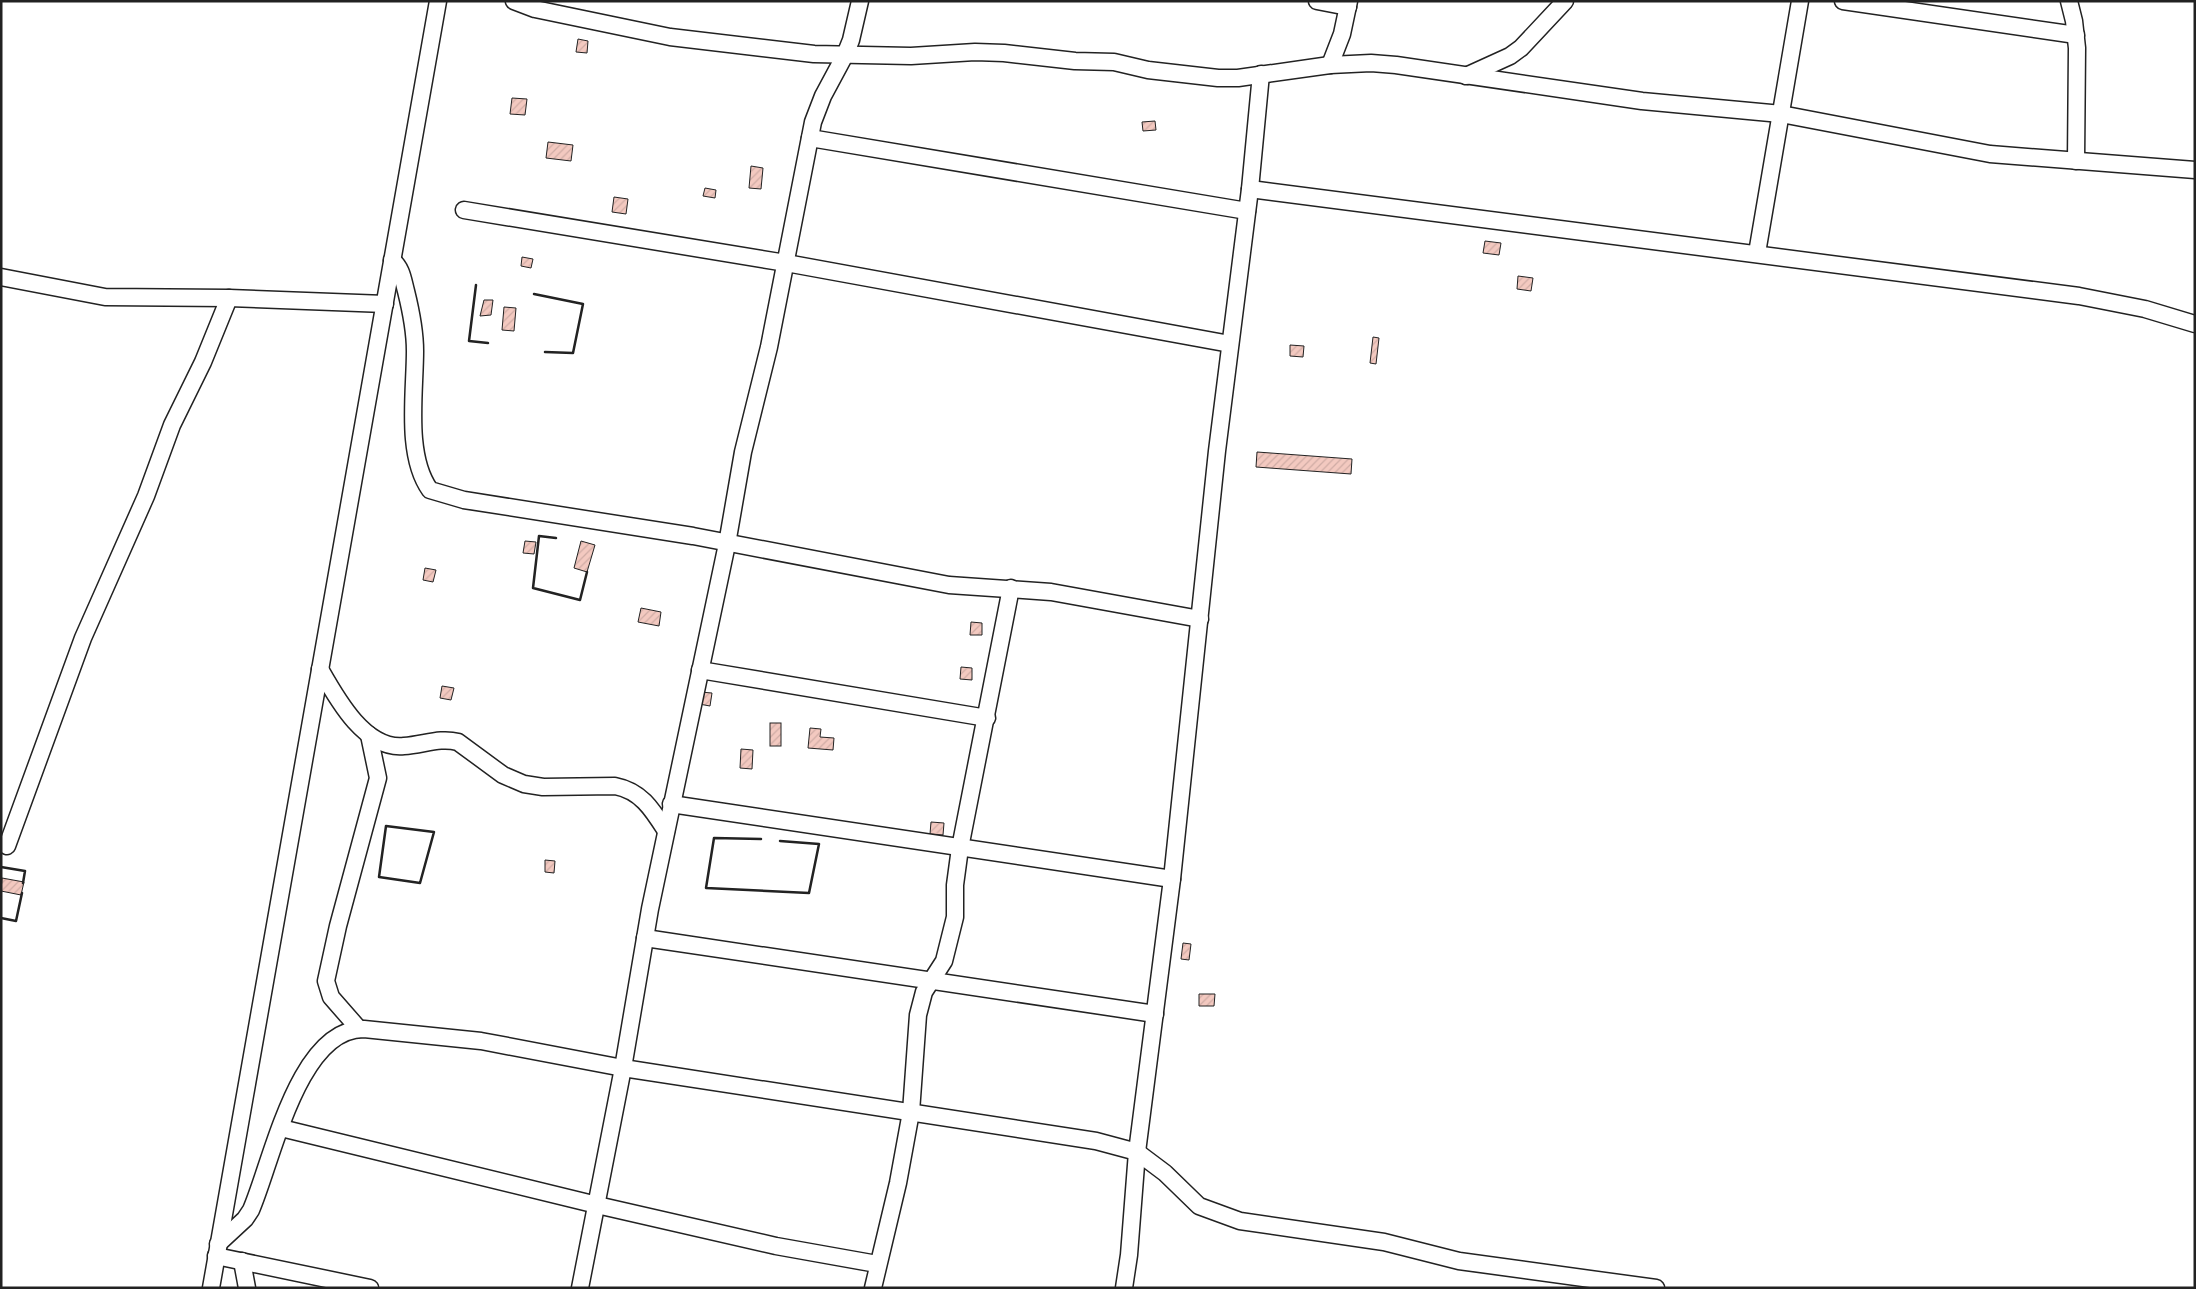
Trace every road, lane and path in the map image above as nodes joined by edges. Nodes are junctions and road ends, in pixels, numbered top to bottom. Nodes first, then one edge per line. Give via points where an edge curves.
1 (438, 1) edge
2 (514, 1) edge
3 (860, 1) edge
4 (1317, 1) edge
5 (1565, 1) edge
6 (1800, 1) edge
7 (1843, 1) edge
8 (2069, 1) edge
9 (1349, 4) edge
10 (2076, 35) junction
11 (845, 55) junction
12 (1330, 65) junction
13 (1261, 74) junction
14 (1466, 76) junction
15 (1781, 114) junction
16 (810, 138) junction
17 (2076, 161) junction
18 (2195, 170) edge
19 (1250, 188) junction
20 (464, 210) dead end
21 (1247, 211) junction
22 (1757, 253) junction
23 (392, 260) junction
24 (786, 264) junction
25 (1, 276) edge
26 (229, 298) junction
27 (385, 304) junction
28 (2195, 324) edge
29 (1230, 344) junction
30 (728, 544) junction
31 (1011, 588) junction
32 (1200, 619) junction
33 (320, 669) junction
34 (700, 670) junction
35 (986, 718) junction
36 (369, 736) junction
37 (671, 804) junction
38 (666, 831) junction
39 (7, 846) dead end
40 (960, 848) junction
41 (1172, 879) junction
42 (645, 938) junction
43 (932, 980) junction
44 (1155, 1014) junction
45 (359, 1029) junction
46 (623, 1068) junction
47 (911, 1112) junction
48 (281, 1128) junction
49 (1137, 1152) junction
50 (597, 1205) junction
51 (217, 1250) junction
52 (242, 1260) junction
53 (877, 1264) junction
54 (211, 1288) edge
55 (248, 1288) edge
56 (370, 1288) edge
57 (580, 1288) edge
58 (873, 1288) edge
59 (1124, 1288) edge
60 (1656, 1288) edge

1 - 23 street
2 - 11 street via 670,36
3 - 11 street
4 - 9 street
5 - 14 street via 1522,48
6 - 15 street
7 - 10 street
8 - 10 street
9 - 12 street
10 - 17 street
11 - 13 street via 1004,53 1114,62 1196,77 1238,78
11 - 16 street via 823,96
12 - 13 street
12 - 14 street via 1371,63
13 - 19 street
14 - 15 street via 1642,101
15 - 17 street via 1990,154
15 - 22 street
16 - 21 street
16 - 24 street
17 - 18 street
19 - 21 street
19 - 22 street
20 - 24 street
21 - 29 street
22 - 28 street via 2079,296 2145,309
23 - 27 street
23 - 30 street via 400,270 411,313 415,349 415,451 419,470 430,490 464,500
24 - 29 street
24 - 30 street via 743,452
25 - 26 street via 105,297
26 - 27 street
26 - 39 street via 83,638
27 - 33 street
29 - 32 street
30 - 31 street via 949,585
30 - 34 street
31 - 32 street via 1051,592
31 - 35 street
32 - 41 street
33 - 36 street via 338,698
33 - 51 street
34 - 35 street
34 - 37 street
35 - 40 street
36 - 38 street via 392,746 443,739 458,742 503,776 524,784 624,788 648,803
36 - 45 street via 378,778 326,981 331,998
37 - 38 street
37 - 40 street
38 - 42 street
40 - 41 street
40 - 43 street via 955,917 944,961
41 - 44 street
42 - 43 street
42 - 46 street
43 - 44 street
43 - 47 street via 924,992 918,1015
44 - 49 street
45 - 46 street via 481,1041
45 - 48 street via 328,1042 307,1066
46 - 47 street
46 - 50 street
47 - 49 street via 1096,1141
47 - 53 street via 898,1184
48 - 50 street
48 - 51 street via 250,1210
49 - 59 street
49 - 60 street via 1165,1173 1199,1206 1240,1221 1384,1242 1460,1261
50 - 53 street via 776,1246
50 - 57 street
51 - 52 street
51 - 54 street
52 - 55 street
52 - 56 street
53 - 58 street

